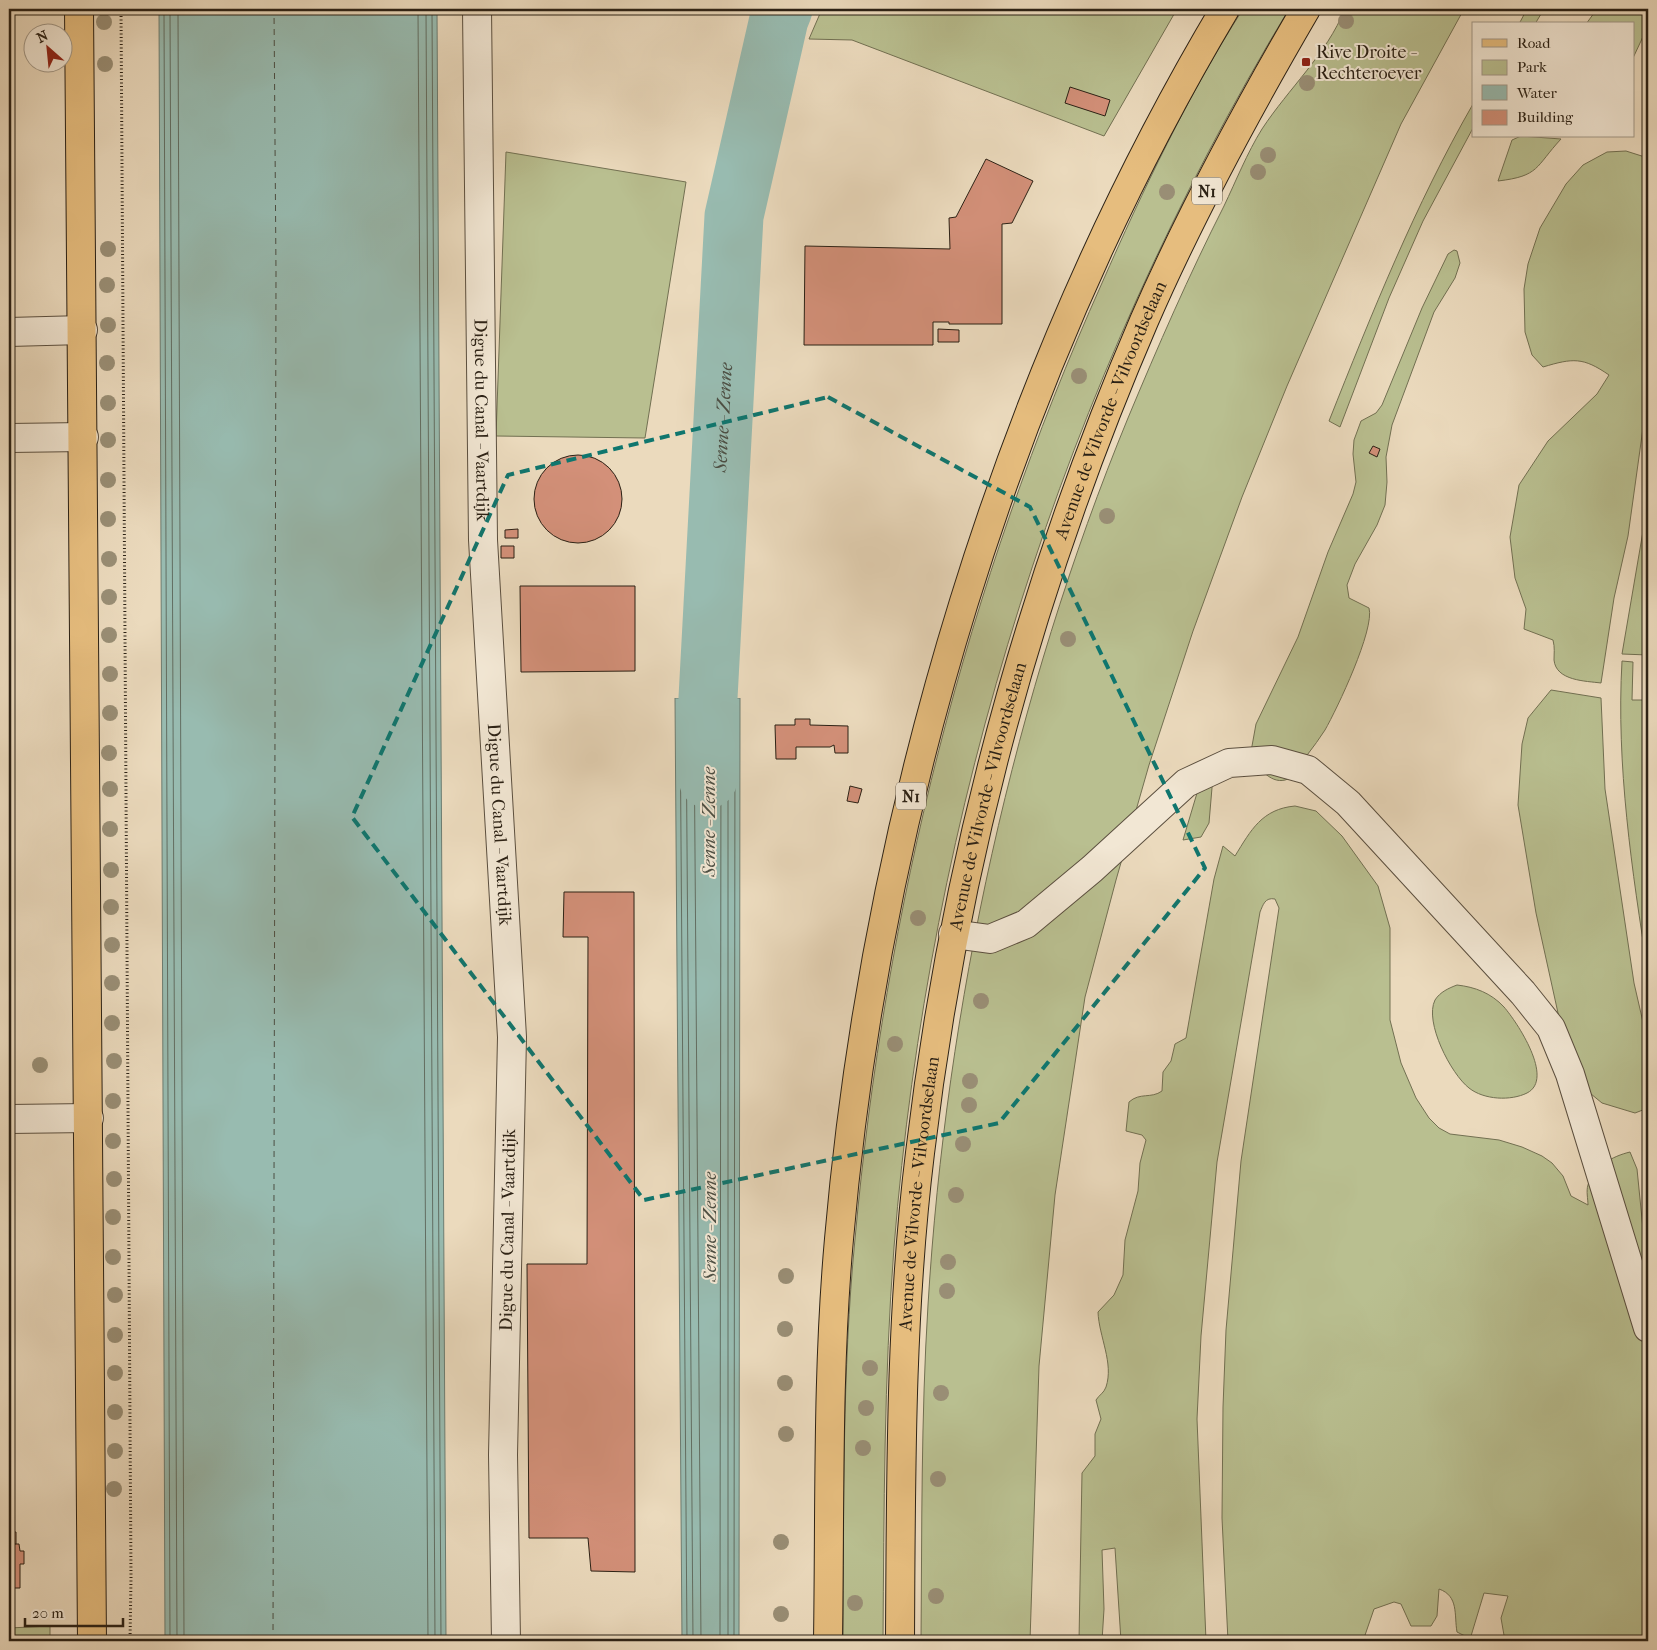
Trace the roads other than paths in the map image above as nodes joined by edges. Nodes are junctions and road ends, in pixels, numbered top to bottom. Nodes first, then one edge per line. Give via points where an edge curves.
1 (79, 9) edge
2 (477, 9) edge
3 (1225, 9) edge
4 (1306, 9) edge
5 (83, 330) junction
6 (9, 332) edge
7 (84, 437) junction
8 (9, 438) edge
9 (953, 934) junction
10 (88, 1118) junction
11 (9, 1119) edge
12 (1648, 1328) edge
13 (92, 1641) edge
14 (506, 1641) edge
15 (828, 1641) edge
16 (900, 1641) edge

1 - 5 main road
2 - 14 lane, Digue du Canal - Vaartdijk via 483,540 512,1037 503,1455
3 - 15 main road, N1 via 1119,209 1040,388 983,544 912,789 870,996 839,1239 831,1428
4 - 9 main road, Avenue de Vilvorde - Vilvoordselaan / N1 via 1271,69 1166,273 1081,478 1006,710
5 - 6 lane
5 - 7 main road
7 - 8 lane
7 - 10 main road
9 - 12 lane via 990,939 1026,924 1092,870 1186,783 1229,763 1272,760 1308,770 1348,803 1523,993 1551,1028 1570,1074
9 - 16 main road, Avenue de Vilvorde - Vilvoordselaan / N1 via 919,1157 911,1245 902,1411
10 - 11 lane
10 - 13 main road

